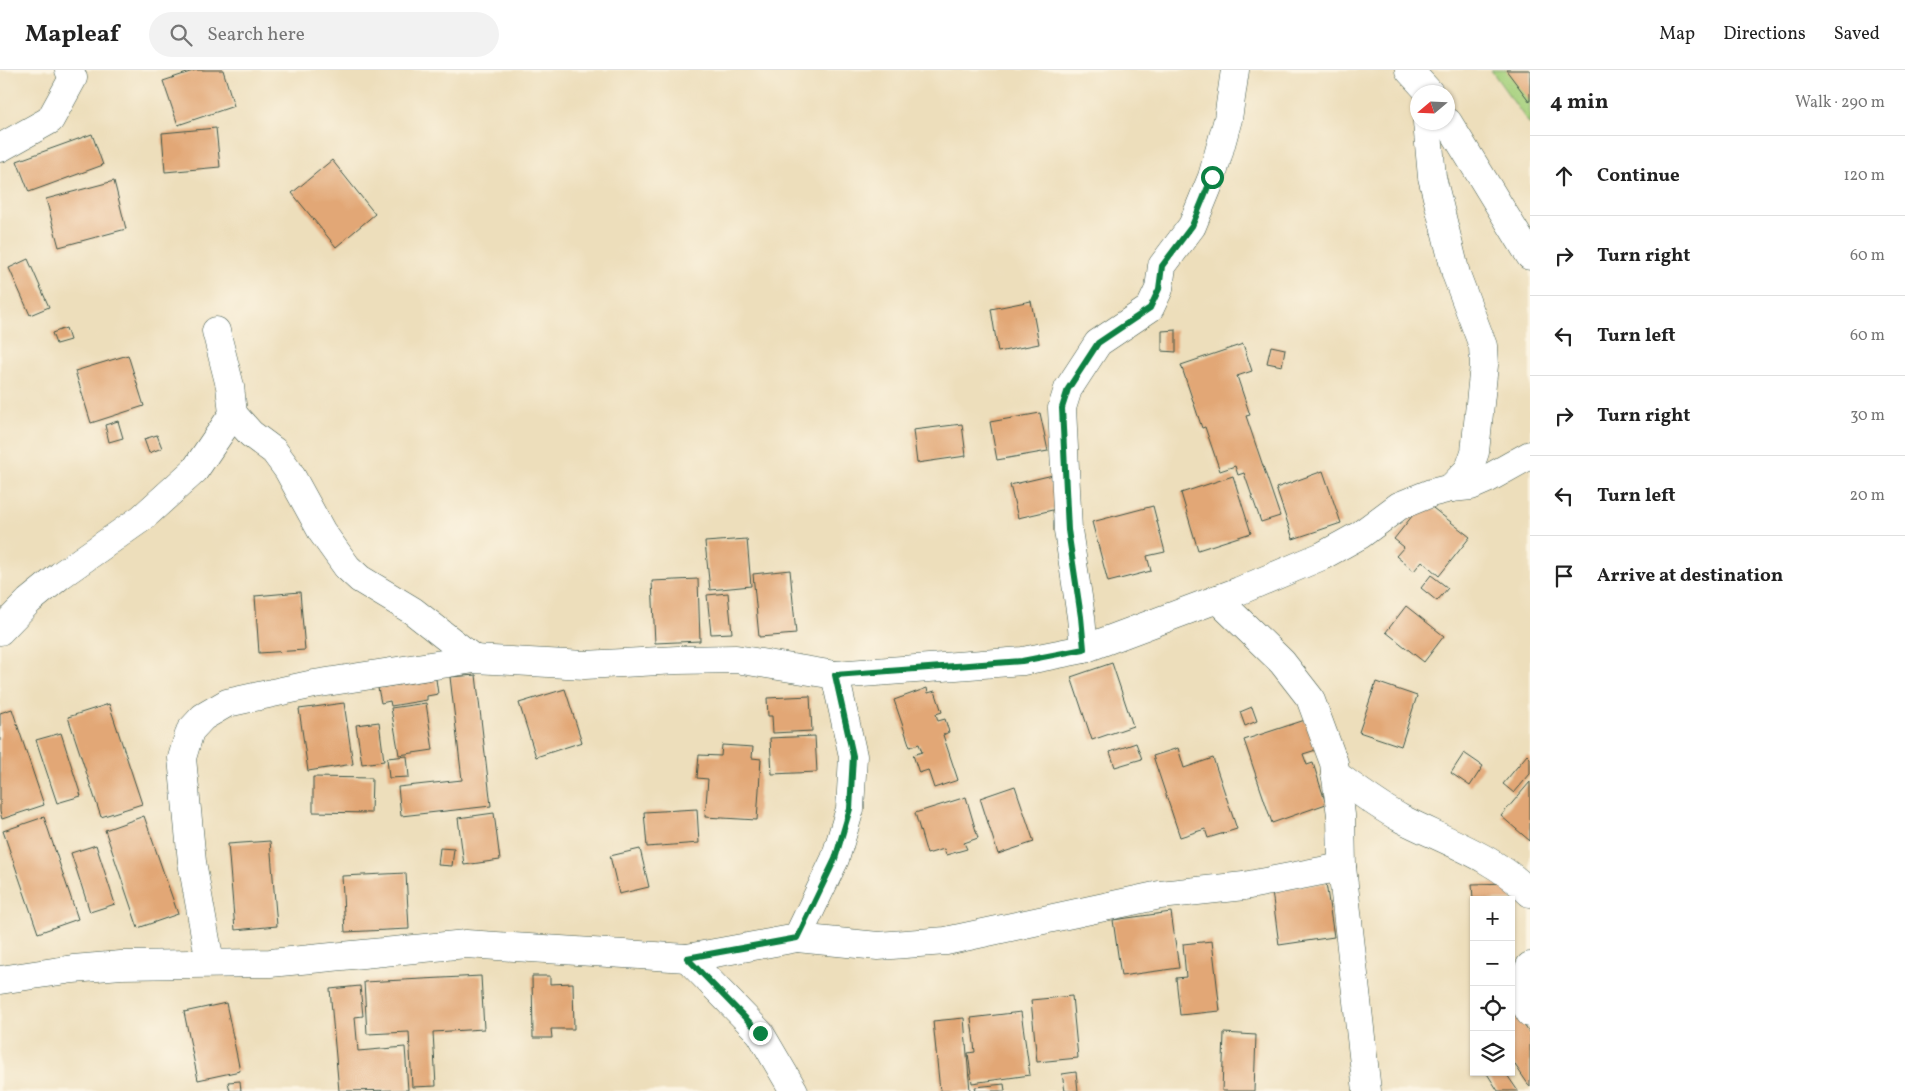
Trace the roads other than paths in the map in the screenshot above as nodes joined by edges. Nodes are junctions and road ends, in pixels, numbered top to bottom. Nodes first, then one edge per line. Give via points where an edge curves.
1 (69, 70) edge
2 (1235, 70) edge
3 (1409, 70) edge
4 (1420, 70) edge
5 (1441, 70) edge
6 (1423, 85) edge
7 (1427, 85) edge
8 (1434, 85) edge
9 (1428, 130) edge
10 (1453, 130) edge
11 (0, 148) edge
12 (1530, 256) edge
13 (216, 331) dead end
14 (233, 414) junction
15 (1530, 454) edge
16 (1452, 488) junction
17 (1217, 599) junction
18 (0, 631) edge
19 (1084, 649) junction
20 (474, 659) junction
21 (835, 675) junction
22 (1335, 774) junction
23 (1342, 867) junction
24 (1530, 893) edge
25 (797, 938) junction
26 (687, 958) junction
27 (210, 963) junction
28 (1530, 966) edge
29 (0, 980) edge
30 (1530, 1013) edge
31 (794, 1091) edge
32 (1367, 1091) edge

1 - 11 street via 73,78 50,120
2 - 19 street via 1228,118 1212,177 1192,226 1162,266 1159,289 1150,308 1098,343 1068,389 1062,408 1068,530
3 - 6 street
4 - 7 street
5 - 8 street
9 - 16 street via 1432,177 1456,274 1483,346 1475,452 1470,469
10 - 12 street
13 - 14 street via 230,386
14 - 18 street via 195,470 142,518 29,601
14 - 20 street via 251,434 274,451 322,532 347,567
15 - 16 street via 1488,479 1471,486
16 - 17 street via 1399,506 1360,535 1322,556
17 - 19 street
17 - 22 street via 1282,662 1310,698
19 - 21 street via 1022,661
20 - 21 street via 585,665 736,659
20 - 27 street via 314,684 227,703 203,717 190,731 182,758 183,773 192,862
21 - 25 street via 853,756 850,809 835,859
22 - 23 street via 1341,815
22 - 24 street via 1378,806 1465,848 1518,880
23 - 25 street via 1244,886 1160,895 946,941 878,946
23 - 32 street
25 - 26 street
26 - 27 street via 466,944 270,963
26 - 31 street via 760,1033
27 - 29 street via 120,965
28 - 30 street via 1522,984 1522,994

